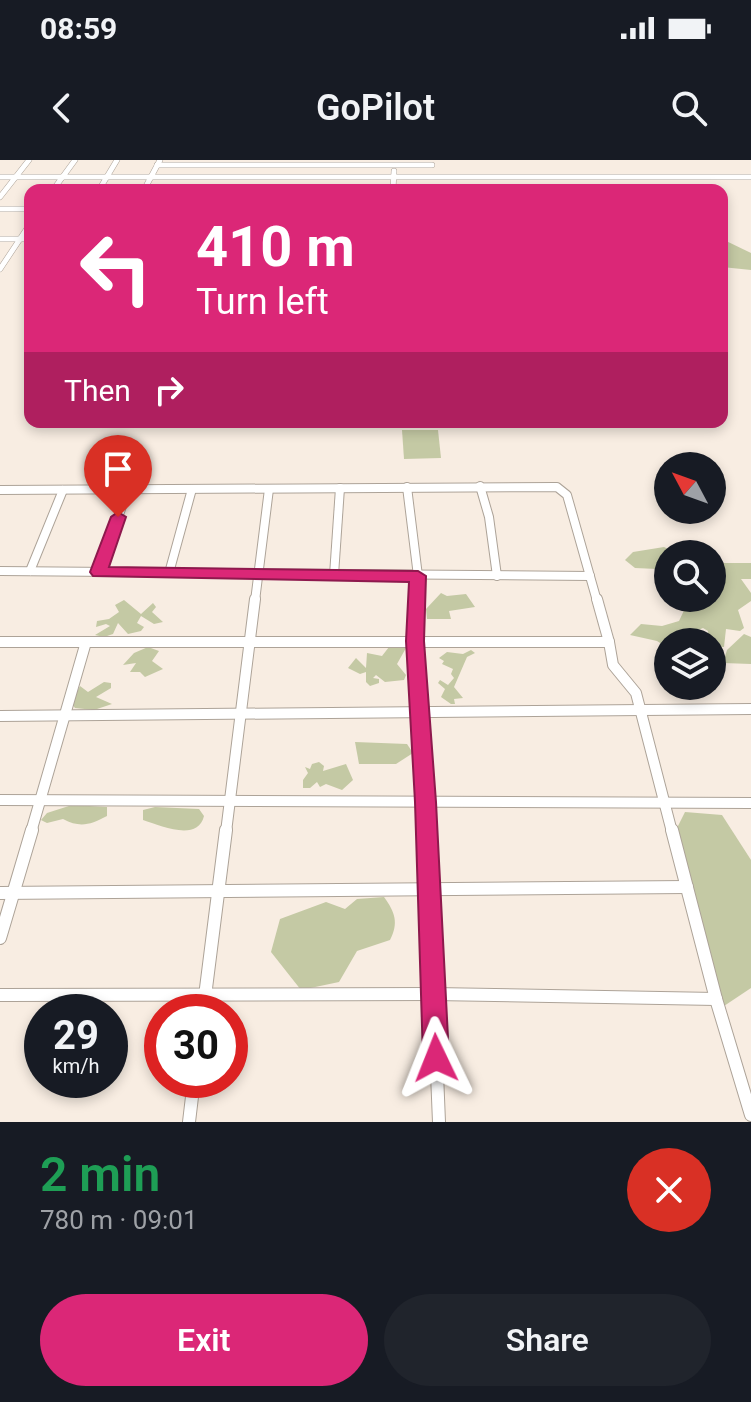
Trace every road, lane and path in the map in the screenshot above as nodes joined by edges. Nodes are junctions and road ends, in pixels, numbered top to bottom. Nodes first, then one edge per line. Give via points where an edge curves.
1 (29, 160) edge
2 (75, 160) edge
3 (117, 160) edge
4 (158, 162) edge
5 (237, 162) edge
6 (313, 163) edge
7 (394, 163) edge
8 (432, 163) edge
9 (0, 177) edge
10 (16, 177) junction
11 (751, 177) edge
12 (61, 178) junction
13 (436, 178) junction
14 (106, 179) junction
15 (149, 179) junction
16 (232, 179) junction
17 (309, 179) junction
18 (393, 179) junction
19 (57, 184) edge
20 (103, 184) edge
21 (147, 184) edge
22 (393, 184) edge
23 (0, 197) edge
24 (0, 209) edge
25 (24, 209) edge
26 (24, 233) edge
27 (0, 239) edge
28 (20, 239) junction
29 (24, 239) edge
30 (0, 269) edge
31 (480, 486) junction
32 (407, 487) junction
33 (340, 488) junction
34 (128, 489) junction
35 (192, 489) junction
36 (269, 489) junction
37 (0, 490) edge
38 (63, 490) junction
39 (0, 571) edge
40 (30, 571) junction
41 (99, 572) junction
42 (169, 573) junction
43 (258, 574) junction
44 (334, 575) junction
45 (418, 576) junction
46 (497, 576) junction
47 (590, 576) junction
48 (415, 641) junction
49 (0, 642) edge
50 (86, 642) junction
51 (249, 642) junction
52 (609, 642) junction
53 (640, 709) junction
54 (751, 709) edge
55 (420, 714) junction
56 (240, 715) junction
57 (0, 716) edge
58 (64, 717) junction
59 (41, 799) junction
60 (0, 800) edge
61 (230, 800) junction
62 (426, 802) junction
63 (751, 803) edge
64 (665, 804) junction
65 (687, 887) junction
66 (429, 888) junction
67 (219, 890) junction
68 (7, 892) edge
69 (0, 938) edge
70 (205, 994) edge
71 (434, 994) junction
72 (0, 995) edge
73 (144, 995) edge
74 (248, 995) edge
75 (716, 999) junction
76 (192, 1098) edge
77 (751, 1115) edge
78 (189, 1122) edge
79 (439, 1122) edge

1 - 10 street
2 - 12 street
3 - 14 street
4 - 5 street
4 - 15 street
5 - 6 street
5 - 16 street
6 - 7 street
6 - 17 street
7 - 8 street
7 - 18 street
8 - 13 street
9 - 10 street
10 - 12 street
10 - 23 street
11 - 13 street
12 - 14 street
12 - 19 street
13 - 18 street
14 - 15 street
14 - 20 street
15 - 16 street
15 - 21 street
16 - 17 street
17 - 18 street
18 - 22 street
24 - 25 street
26 - 28 street
27 - 28 street
28 - 29 street
28 - 30 street
31 - 32 street
31 - 46 street
31 - 47 street via 557,487 567,495
32 - 33 street
32 - 45 street
33 - 36 street
33 - 44 street
34 - 35 street
34 - 38 street
34 - 41 street
35 - 36 street
35 - 42 street
36 - 43 street
37 - 38 street
38 - 40 street
39 - 40 street
40 - 41 street
41 - 42 street
42 - 43 street
43 - 44 street
43 - 51 street
44 - 45 street
45 - 46 street
45 - 48 street
46 - 47 street
47 - 52 street
48 - 51 street
48 - 52 street
48 - 55 street
49 - 50 street
50 - 51 street
50 - 58 street
51 - 56 street
52 - 53 street via 613,665 636,693
53 - 54 street
53 - 55 street
53 - 64 street
55 - 56 street
55 - 62 street
56 - 58 street
56 - 61 street
57 - 58 street
58 - 59 street
59 - 60 street
59 - 61 street
59 - 68 street
61 - 62 street
61 - 67 street
62 - 64 street
62 - 66 street
63 - 64 street
64 - 65 street
65 - 66 street
65 - 75 street
66 - 67 street
66 - 71 street
67 - 68 street
67 - 70 street
68 - 69 street
71 - 74 street
71 - 75 street
71 - 79 street
72 - 73 street
75 - 77 street
76 - 78 street

